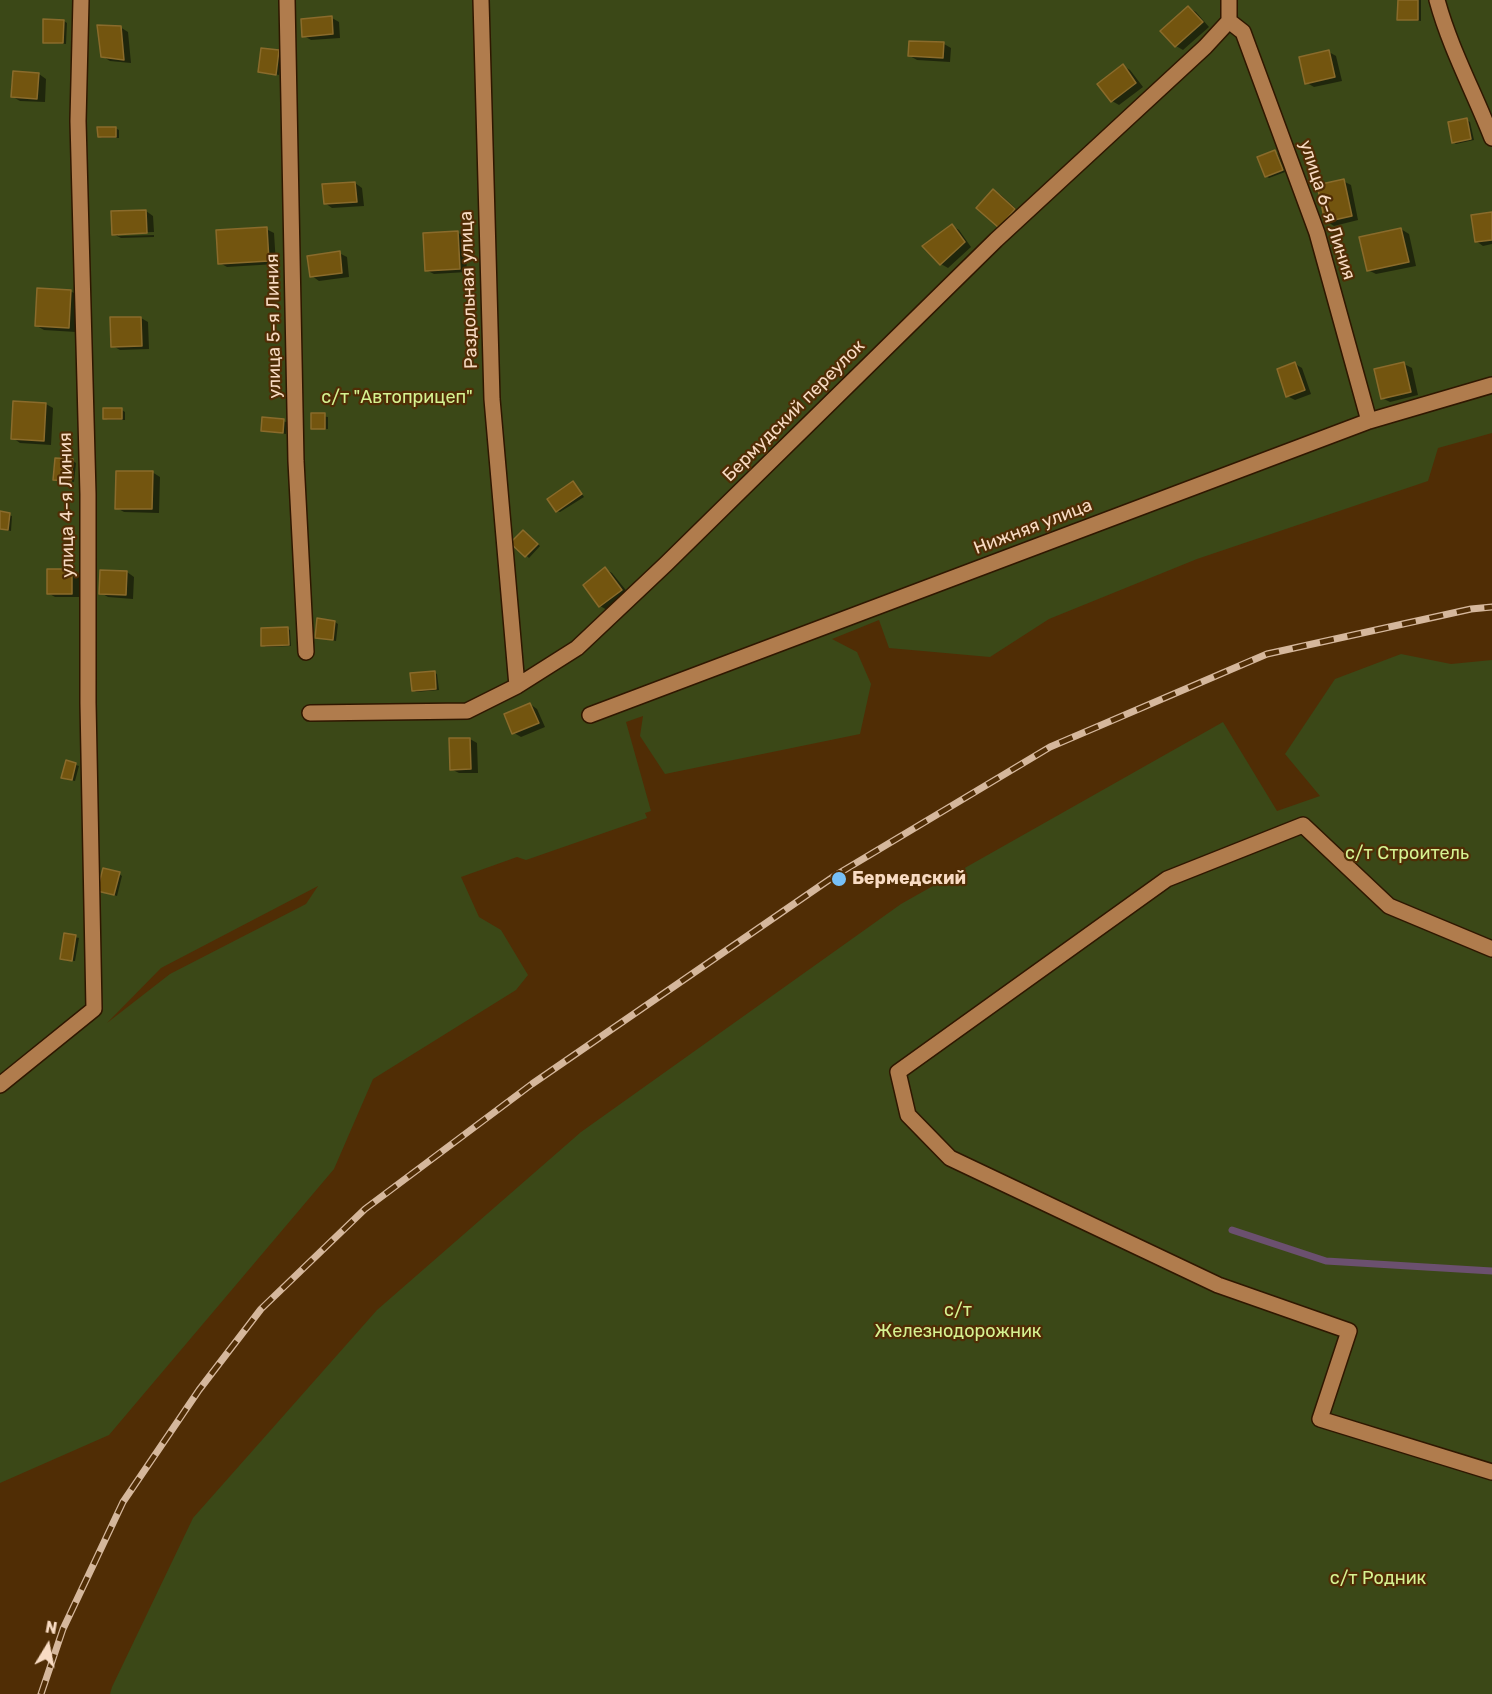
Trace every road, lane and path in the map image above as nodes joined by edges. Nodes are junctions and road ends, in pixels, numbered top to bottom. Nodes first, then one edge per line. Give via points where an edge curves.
1 (81, 0) edge
2 (287, 0) edge
3 (481, 0) edge
4 (1229, 0) edge
5 (1437, 0) edge
6 (1229, 21) junction
7 (1492, 138) edge
8 (1492, 385) edge
9 (1369, 421) junction
10 (306, 652) dead end
11 (517, 686) junction
12 (310, 713) dead end
13 (590, 715) dead end
14 (1492, 949) edge
15 (0, 1085) edge
16 (1492, 1472) edge

1 - 15 street, улица 4-я Линия via 78,122 88,494 94,1009
2 - 10 street, улица 5-я Линия via 296,461
3 - 11 street, Раздольная улица via 492,399
4 - 6 street
5 - 7 street
6 - 9 street, улица 6-я Линия via 1243,32 1317,233
6 - 11 street, Бермудский переулок via 996,240 577,648
8 - 9 street, Нижняя улица
9 - 13 street, Нижняя улица
11 - 12 street, Бермудский переулок via 467,711
14 - 16 street via 1389,906 1303,825 1167,879 898,1072 908,1115 950,1158 1218,1286 1349,1331 1320,1419

